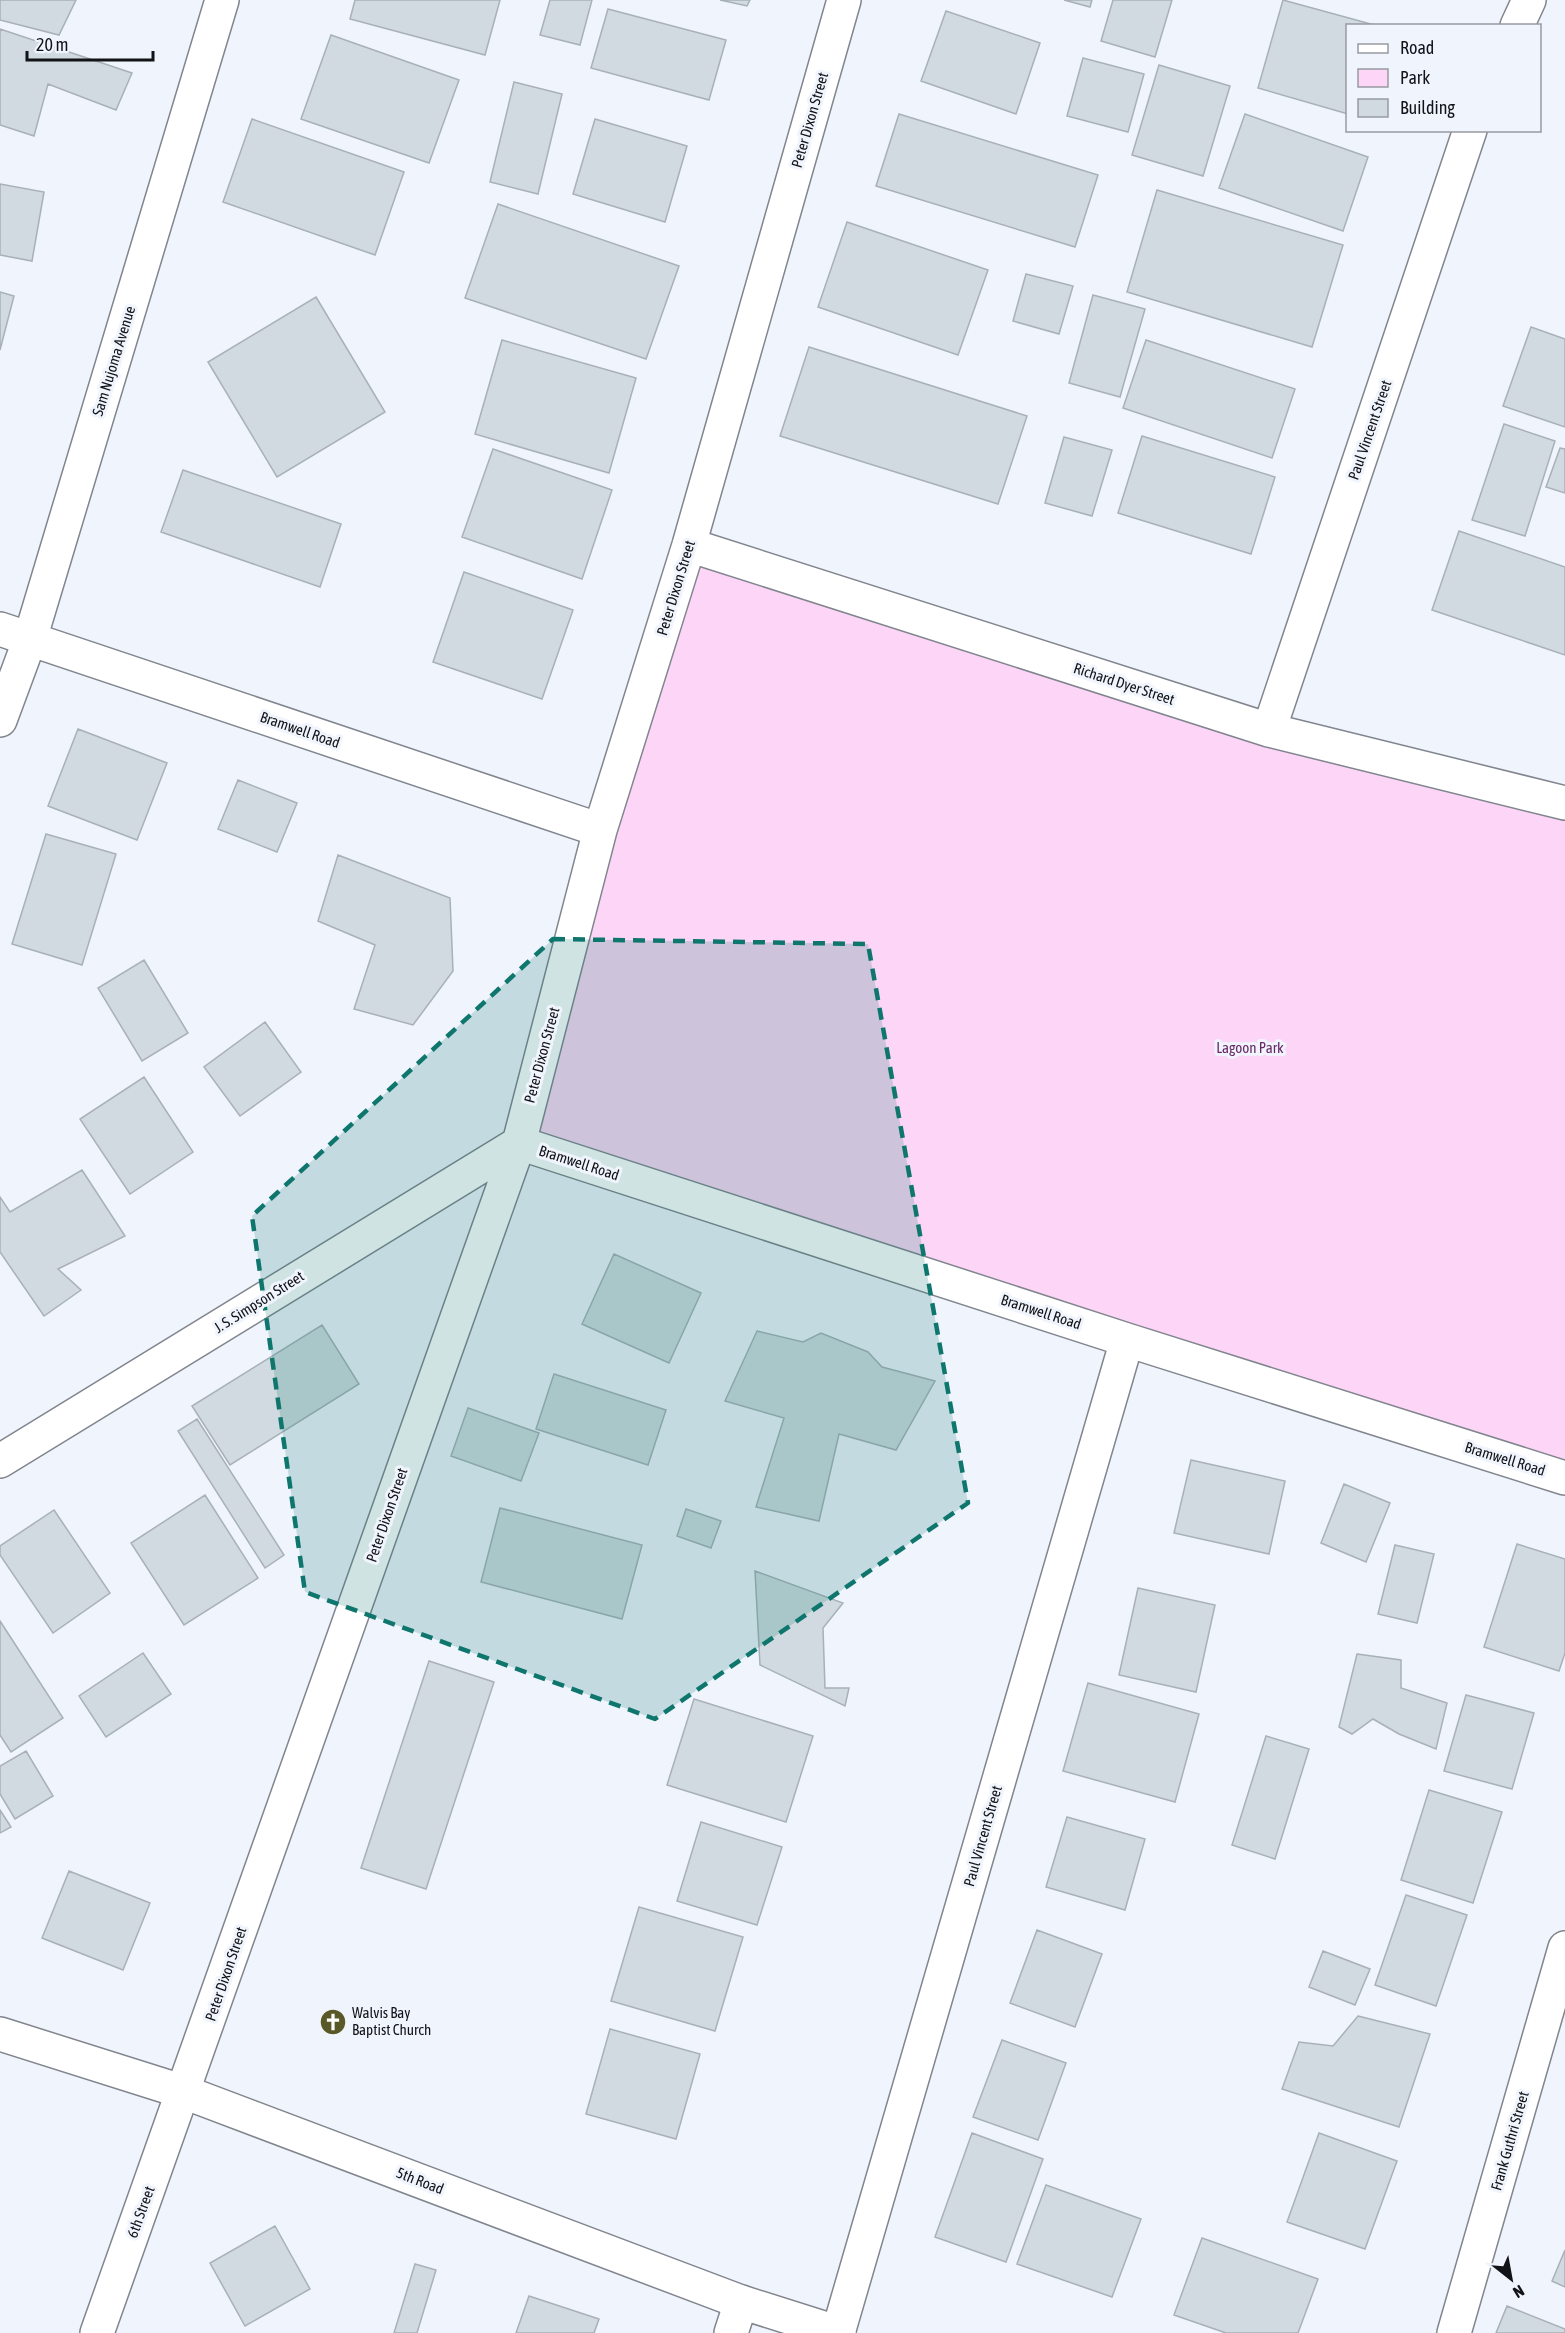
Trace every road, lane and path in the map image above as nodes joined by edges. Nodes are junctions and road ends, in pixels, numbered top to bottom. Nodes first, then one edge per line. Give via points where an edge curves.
1 (222, 0) edge
2 (844, 0) edge
3 (1529, 0) edge
4 (1518, 24) edge
5 (1469, 132) edge
6 (689, 545) junction
7 (15, 634) edge
8 (0, 720) edge
9 (1269, 730) junction
10 (1565, 803) edge
11 (600, 830) junction
12 (519, 1143) junction
13 (1127, 1340) junction
14 (0, 1461) edge
15 (1565, 1478) edge
16 (1565, 1948) edge
17 (0, 2034) edge
18 (184, 2092) junction
19 (741, 2302) junction
20 (97, 2333) edge
21 (731, 2333) edge
22 (838, 2333) edge
23 (1454, 2333) edge

1 - 7 street, Sam Nujoma Avenue
2 - 6 street, Peter Dixon Street
3 - 4 street
5 - 9 street, Paul Vincent Street
6 - 9 street, Richard Dyer Street
6 - 11 street, Peter Dixon Street
7 - 8 street, Sam Nujoma Avenue
7 - 11 street, Bramwell Road
9 - 10 street, Richard Dyer Street
11 - 12 street, Peter Dixon Street
12 - 13 street, Bramwell Road
12 - 14 street, J. S. Simpson Street
12 - 18 street, Peter Dixon Street
13 - 15 street, Bramwell Road
13 - 22 street, Paul Vincent Street
16 - 23 street, Frank Guthri Street
17 - 18 street, 5th Road
18 - 19 street, 5th Road
18 - 20 street, 6th Street
19 - 21 street
19 - 22 street, 5th Road

